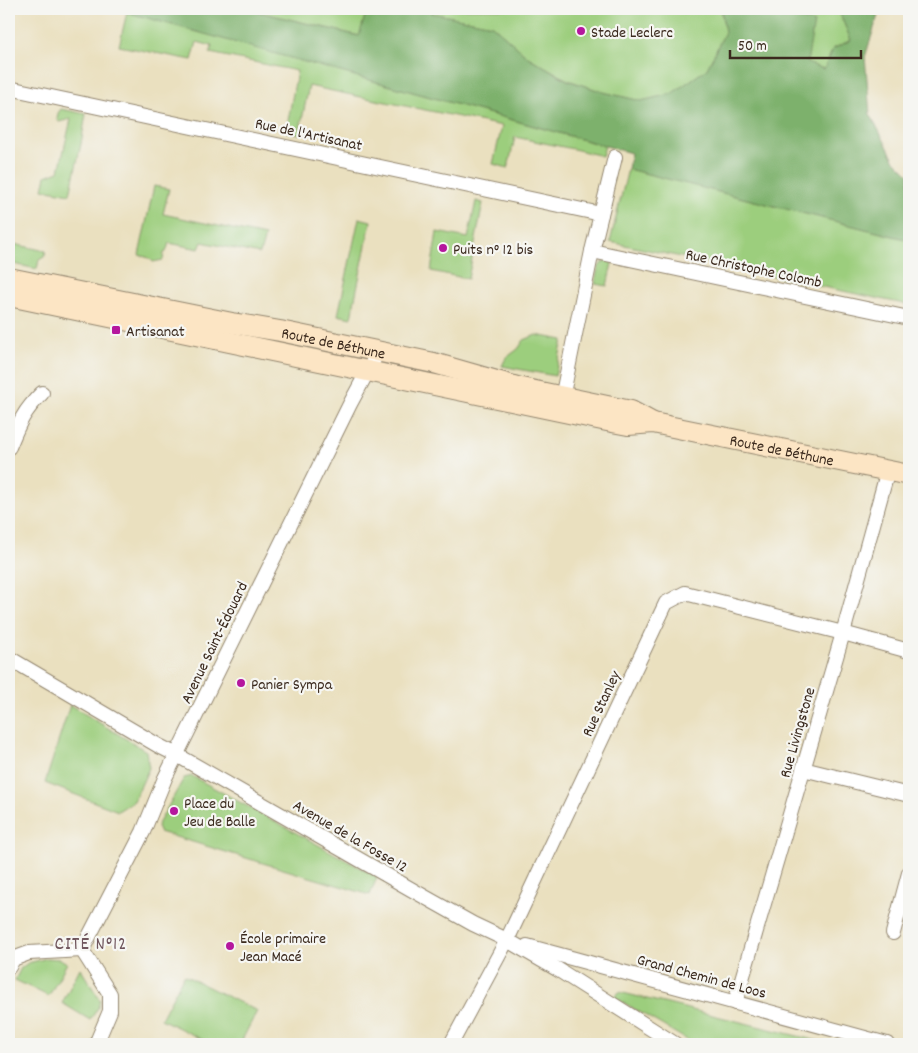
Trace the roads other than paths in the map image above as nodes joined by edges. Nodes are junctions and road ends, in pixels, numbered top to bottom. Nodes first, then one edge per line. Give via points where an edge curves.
1 (9, 88) edge
2 (614, 157) dead end
3 (601, 214) junction
4 (592, 251) junction
5 (9, 278) edge
6 (9, 296) edge
7 (909, 318) edge
8 (378, 352) junction
9 (368, 371) junction
10 (42, 393) dead end
11 (561, 403) junction
12 (9, 447) edge
13 (888, 470) junction
14 (909, 475) edge
15 (844, 633) junction
16 (909, 651) edge
17 (9, 658) edge
18 (177, 755) junction
19 (803, 769) junction
20 (909, 795) edge
21 (908, 880) edge
22 (893, 932) dead end
23 (507, 940) junction
24 (82, 950) junction
25 (9, 967) edge
26 (735, 1002) junction
27 (96, 1044) edge
28 (451, 1044) edge
29 (675, 1044) edge
30 (887, 1044) edge

1 - 3 street, Rue de l'Artisanat
2 - 3 street
3 - 4 street
4 - 7 street, Rue Christophe Colomb
4 - 11 street
5 - 8 main road, Route de Béthune
6 - 9 main road, Route de Béthune
8 - 9 street, Avenue Saint-Édouard
8 - 11 main road, Route de Béthune via 434,362
9 - 11 main road, Route de Béthune
9 - 18 street, Avenue Saint-Édouard
10 - 12 street via 24,413
11 - 13 main road, Route de Béthune via 631,411 654,423
13 - 14 main road, Route de Béthune
13 - 15 street, Rue Livingstone
15 - 16 street, Rue Stanley
15 - 19 street, Rue Livingstone
15 - 23 street, Rue Stanley via 685,593 666,603
17 - 18 street, Avenue de la Fosse 12
18 - 23 street, Avenue de la Fosse 12 via 464,920
18 - 24 street, Avenue Saint-Édouard via 143,832
19 - 20 street
19 - 26 street, Rue Livingstone
21 - 22 street
23 - 26 street, Grand Chemin de Loos
23 - 28 street, Rue Stanley
23 - 29 street, Avenue de la Fosse 12 via 557,968
24 - 25 street via 29,953 13,959
24 - 27 street via 110,994 110,1011
26 - 30 street, Grand Chemin de Loos

